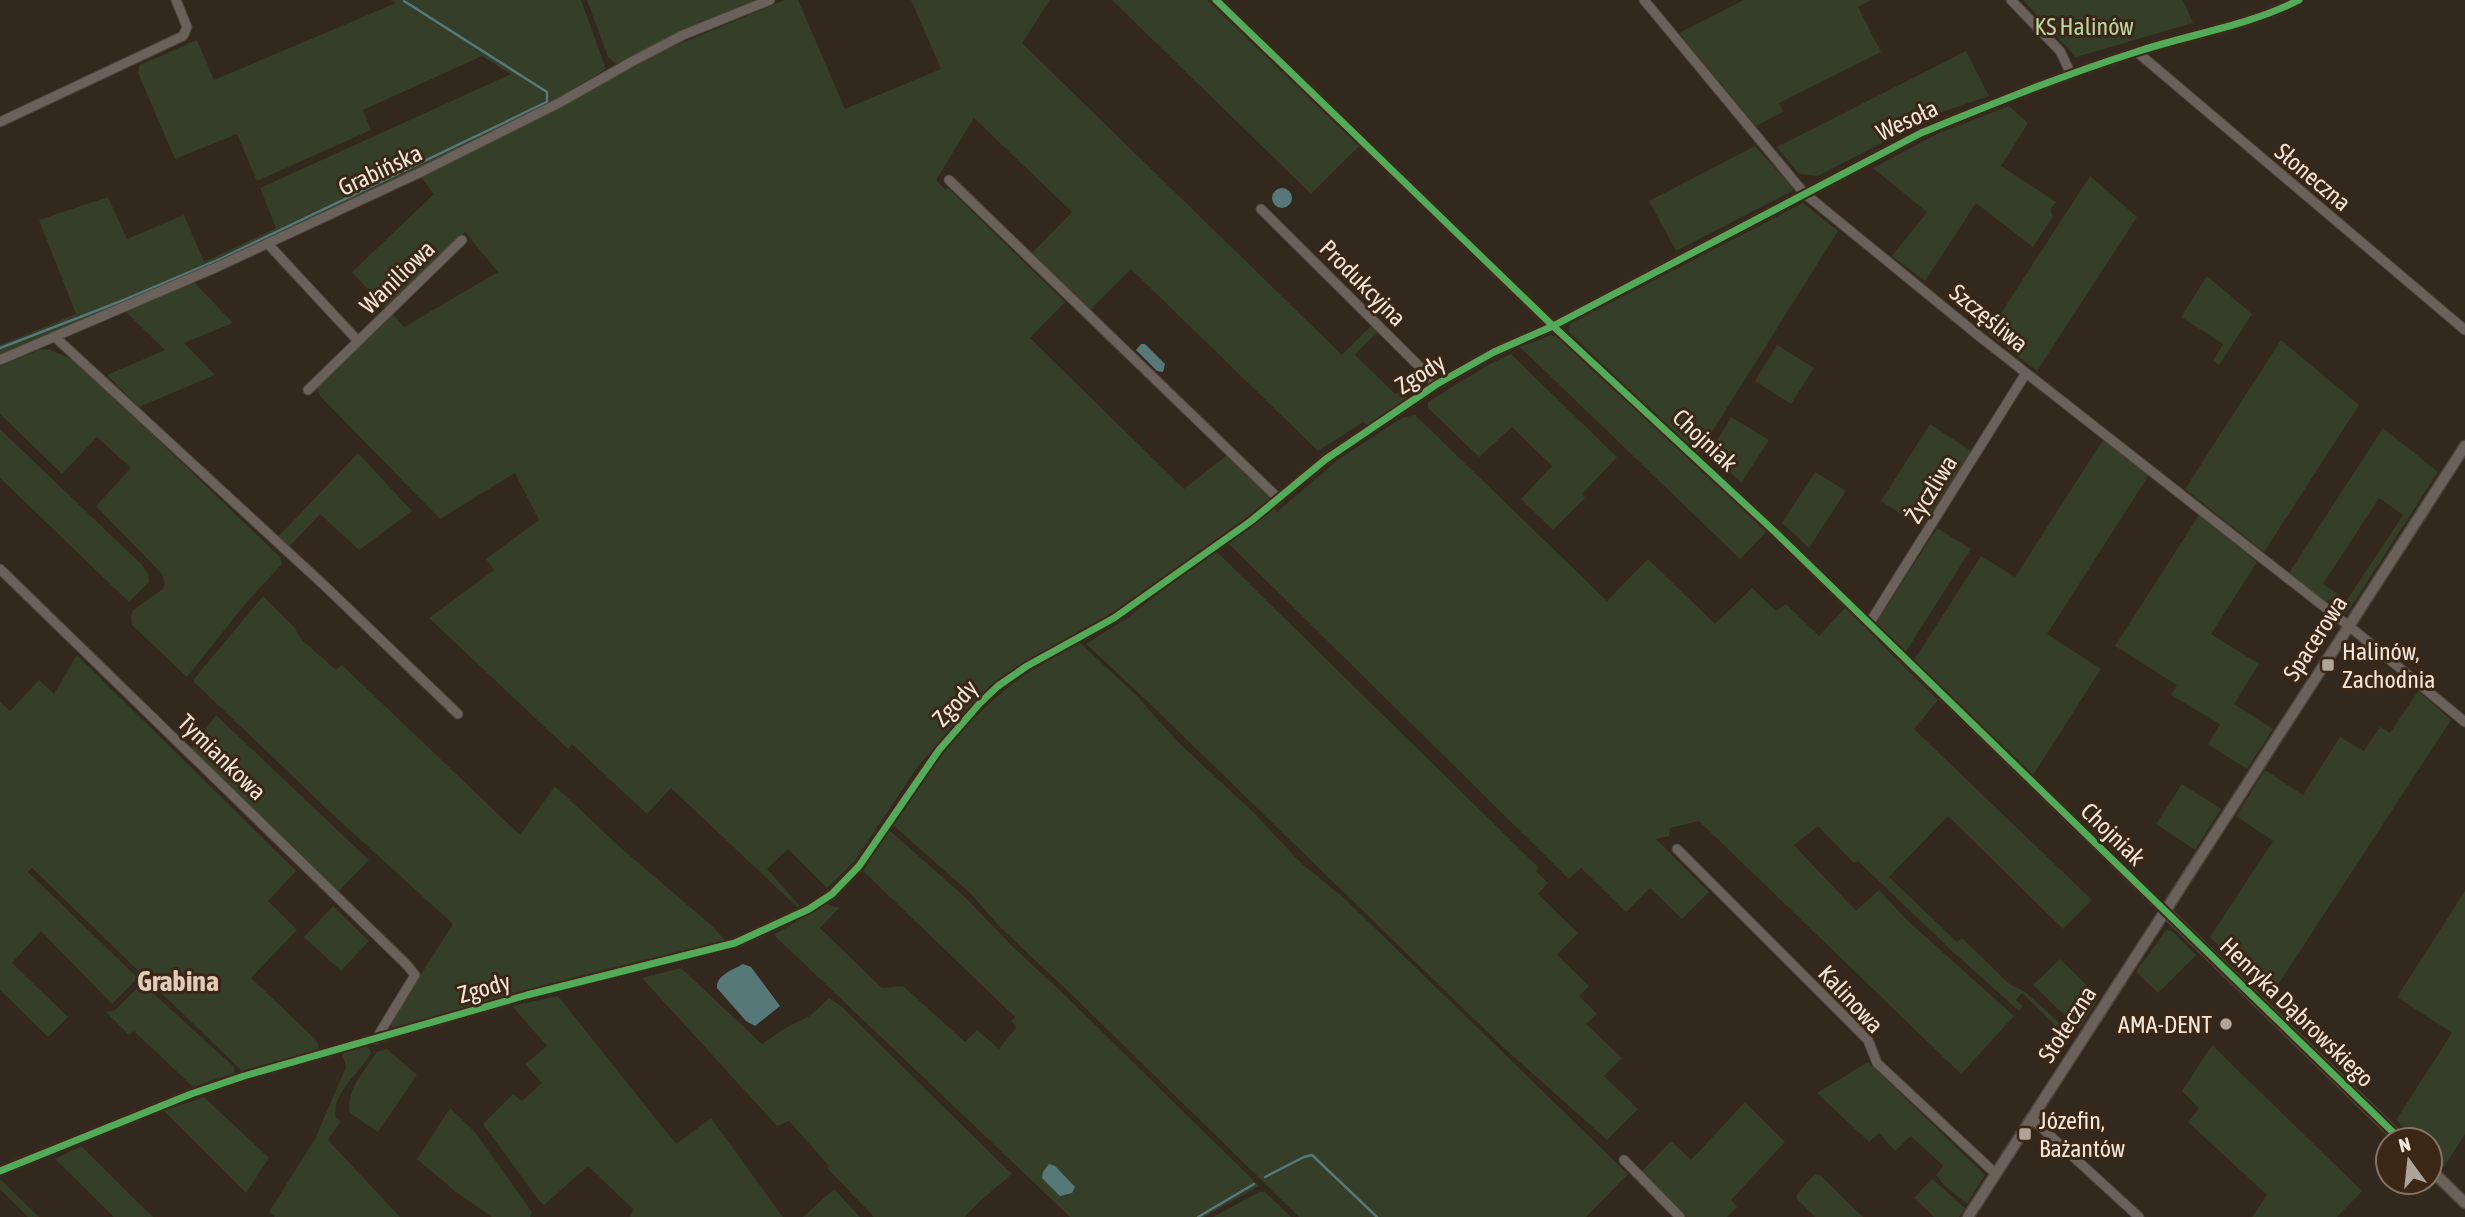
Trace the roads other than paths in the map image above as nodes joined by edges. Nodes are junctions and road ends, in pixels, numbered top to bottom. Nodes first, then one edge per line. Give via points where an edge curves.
1 (176, 0) edge
2 (770, 0) edge
3 (1216, 0) edge
4 (1644, 0) edge
5 (2011, 0) edge
6 (2299, 0) edge
7 (2137, 51) junction
8 (2071, 74) junction
9 (0, 122) edge
10 (949, 180) dead end
11 (1804, 193) junction
12 (1261, 209) dead end
13 (463, 240) dead end
14 (268, 244) junction
15 (1553, 326) junction
16 (2465, 330) edge
17 (55, 337) junction
18 (358, 341) junction
19 (0, 360) edge
20 (2026, 373) junction
21 (1437, 384) junction
22 (308, 390) dead end
23 (2465, 446) edge
24 (1279, 499) junction
25 (0, 569) edge
26 (1869, 625) junction
27 (2348, 626) junction
28 (458, 714) dead end
29 (2465, 722) edge
30 (1677, 849) dead end
31 (2200, 855) joint
32 (2166, 912) junction
33 (376, 1039) junction
34 (2031, 1118) junction
35 (2386, 1126) edge
36 (1623, 1160) dead end
37 (0, 1171) edge
38 (1996, 1174) junction
39 (2444, 1183) edge
40 (2465, 1203) edge
41 (1681, 1217) edge
42 (1968, 1217) edge
43 (2139, 1217) edge

1 - 9 street via 187,27 183,36
2 - 14 street, Grabińska via 683,35 559,103
3 - 15 street, Chojniak
4 - 11 street, Szczęśliwa
5 - 8 street via 2060,51
6 - 7 street, Wesoła via 2271,14
7 - 8 street, Wesoła
7 - 16 street, Słoneczna
8 - 11 street, Wesoła via 1983,106
10 - 24 street
11 - 15 street, Wesoła
11 - 20 street, Szczęśliwa
12 - 21 street, Produkcyjna
13 - 18 street, Waniliowa
14 - 17 street, Grabińska
14 - 18 street, Waniliowa
15 - 21 street, Zgody
15 - 26 street, Chojniak
17 - 19 street, Grabińska
17 - 28 street
18 - 22 street, Waniliowa
20 - 26 street, Życzliwa
20 - 27 street, Szczęśliwa
21 - 24 street, Zgody via 1326,459
23 - 27 street, Spacerowa
24 - 33 street, Zgody via 1114,618 998,686 939,750 859,866 823,901 735,943
25 - 33 street, Tymiankowa via 415,975
26 - 32 street, Chojniak
27 - 29 street, Szczęśliwa
27 - 31 street, Spacerowa
30 - 38 street, Kalinowa via 1868,1040 1877,1063
31 - 32 street, Stołeczna
32 - 34 street, Stołeczna
32 - 35 street, Henryka Dąbrowskiego
33 - 37 street, Zgody via 191,1094
34 - 38 street, Stołeczna
34 - 43 street
36 - 41 street
38 - 42 street, Stołeczna
39 - 40 street

